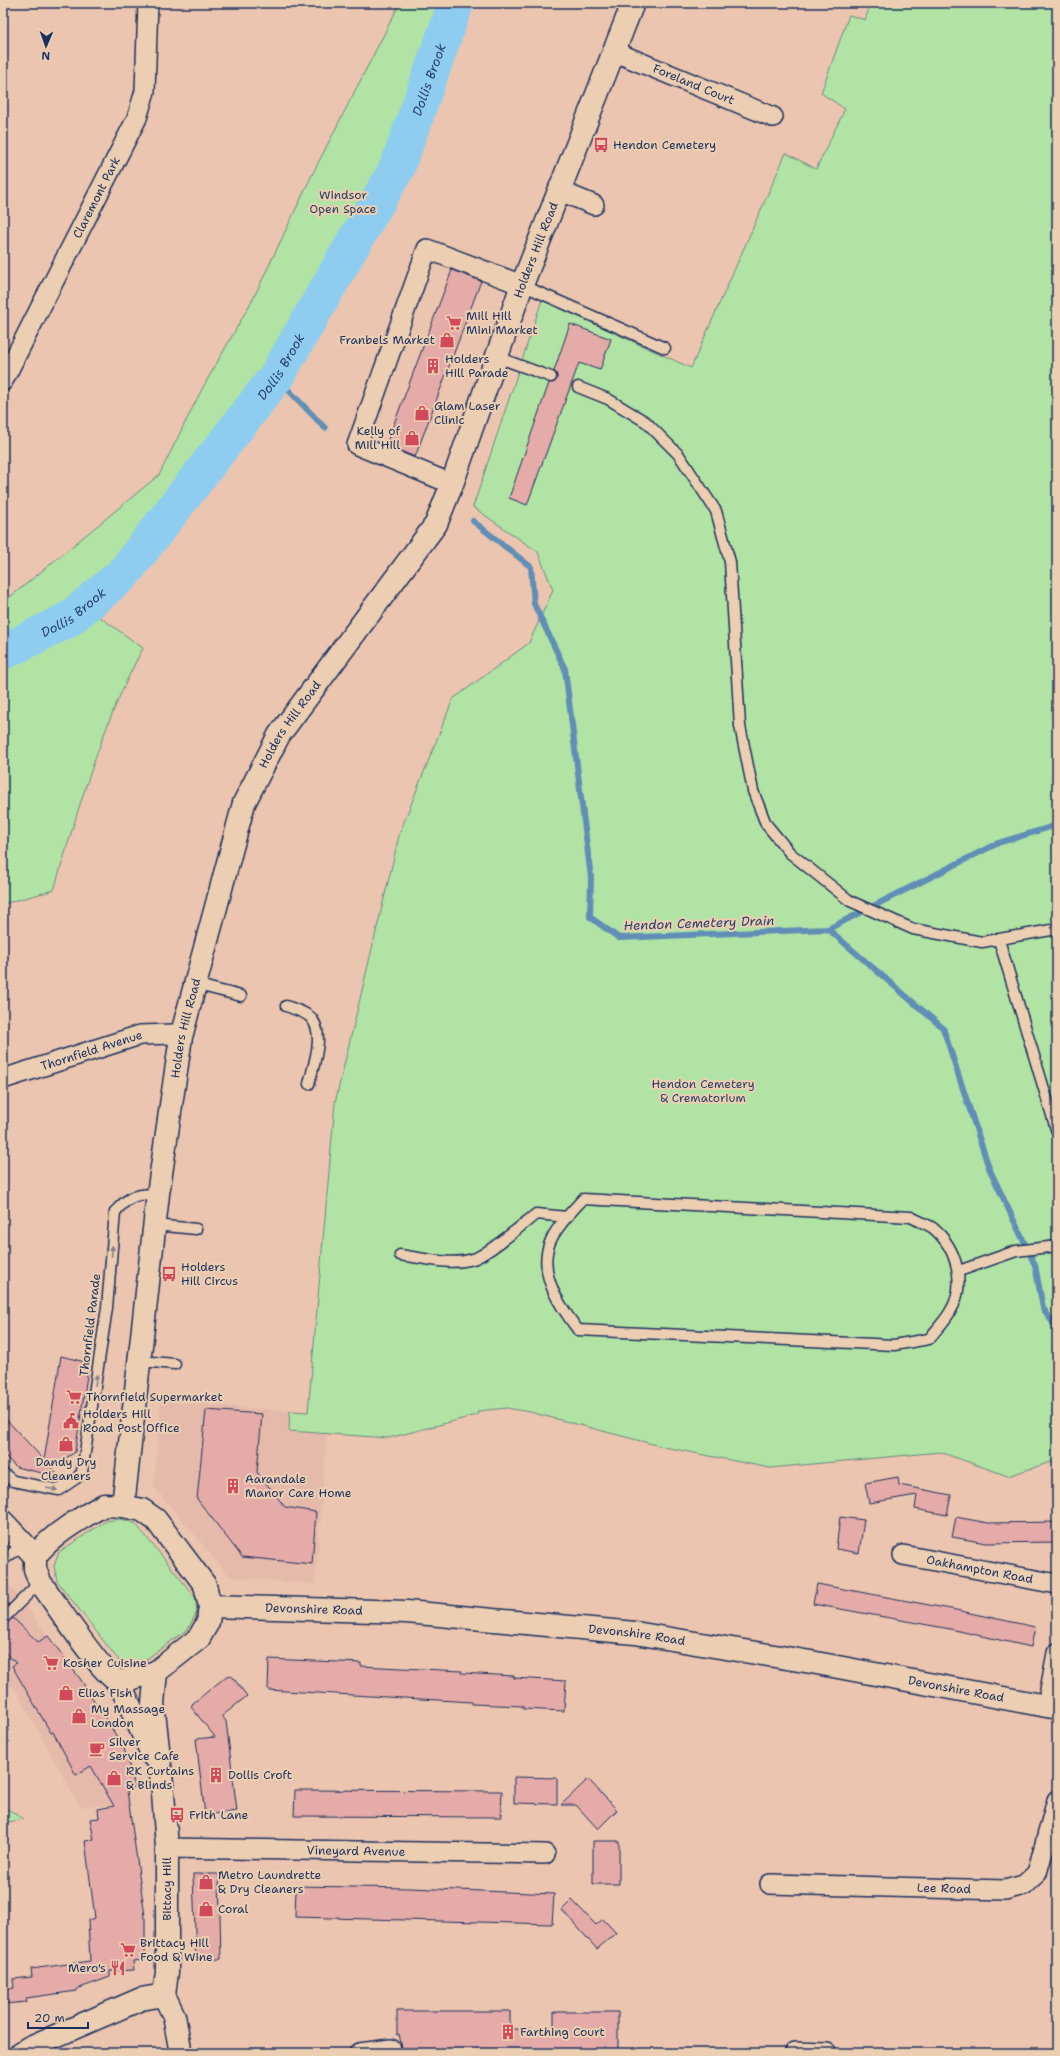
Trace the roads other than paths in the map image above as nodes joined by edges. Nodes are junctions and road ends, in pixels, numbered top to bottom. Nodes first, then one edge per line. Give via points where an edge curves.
1 (148, 3) edge
2 (633, 3) edge
3 (615, 52) junction
4 (773, 117) dead end
5 (560, 191) junction
6 (594, 205) dead end
7 (522, 285) junction
8 (665, 348) dead end
9 (497, 357) junction
10 (551, 377) dead end
11 (3, 381) edge
12 (578, 387) dead end
13 (452, 484) junction
14 (1057, 929) edge
15 (999, 940) junction
16 (194, 984) junction
17 (241, 996) dead end
18 (286, 1006) dead end
19 (180, 1037) junction
20 (3, 1079) edge
21 (309, 1084) dead end
22 (1057, 1132) edge
23 (158, 1194) junction
24 (567, 1216) junction
25 (155, 1225) junction
26 (196, 1229) dead end
27 (1057, 1246) edge
28 (400, 1255) dead end
29 (959, 1271) junction
30 (140, 1361) junction
31 (175, 1364) dead end
32 (3, 1473) edge
33 (123, 1506) junction
34 (3, 1522) edge
35 (29, 1550) junction
36 (903, 1555) dead end
37 (3, 1560) edge
38 (40, 1582) junction
39 (1057, 1584) edge
40 (210, 1606) junction
41 (3, 1619) edge
42 (1057, 1653) edge
43 (156, 1672) junction
44 (119, 1682) junction
45 (1052, 1707) edge
46 (160, 1769) junction
47 (1057, 1800) edge
48 (167, 1848) junction
49 (545, 1854) dead end
50 (770, 1884) dead end
51 (164, 1995) junction
52 (391, 2051) edge
53 (795, 2052) edge
54 (21, 2053) edge
55 (181, 2053) edge
56 (359, 2053) edge
57 (827, 2053) edge

1 - 11 street, Claremont Park via 145,91 137,118
2 - 3 main road, Holders Hill Road
3 - 4 street, Foreland Court
3 - 5 main road, Holders Hill Road
5 - 6 street
5 - 7 main road, Holders Hill Road
7 - 8 lane
7 - 9 main road, Holders Hill Road
7 - 13 street via 427,249 357,445
9 - 10 lane
9 - 13 main road, Holders Hill Road
12 - 15 lane via 608,398 646,422 680,455 716,511 730,562 740,726 752,791 766,824 790,853 850,901 913,929 982,942
13 - 16 main road, Holders Hill Road via 436,524 279,735 244,803
14 - 15 lane
15 - 22 lane
16 - 17 lane
16 - 19 main road, Holders Hill Road
18 - 21 lane via 309,1017 316,1025 316,1050
19 - 20 street, Thornfield Avenue via 173,1034 140,1035
19 - 23 main road, Holders Hill Road
23 - 25 main road, Holders Hill Road
32 -> 23 lane, Thornfield Parade via 12,1481 59,1490 82,1472 107,1308 115,1212 124,1202 138,1194
24 - 28 lane via 536,1214 481,1255 469,1260 450,1262
24 - 29 lane via 584,1199 911,1218 933,1228 950,1248
24 - 29 lane via 551,1240 547,1260 557,1302 578,1330 894,1345 929,1339 951,1311 957,1292
25 - 26 lane
25 - 30 main road, Holders Hill Road
27 - 29 lane via 1016,1251
30 - 31 lane
30 - 33 main road, Holders Hill Road
33 - 35 main road via 104,1505 83,1516 45,1544
33 - 40 main road via 142,1510 156,1520 204,1585
34 - 35 main road
35 - 37 lane
35 - 38 main road
36 - 39 street, Oakhampton Road
38 - 41 lane
38 - 44 main road via 101,1666
40 - 43 main road via 208,1622 199,1638
40 - 45 main road, Devonshire Road via 407,1612 635,1633 811,1662
42 - 45 street
43 - 44 main road
43 - 46 main road, Bittacy Hill via 153,1703
44 - 46 main road, Bittacy Hill
46 - 48 main road, Bittacy Hill
47 - 50 street, Lee Road via 1038,1873 1024,1885 1005,1890
48 - 49 street, Vineyard Avenue
48 - 51 main road, Bittacy Hill via 167,1972
51 - 54 main road via 141,1999
51 - 55 main road via 174,2016
52 - 56 street
53 - 57 street

